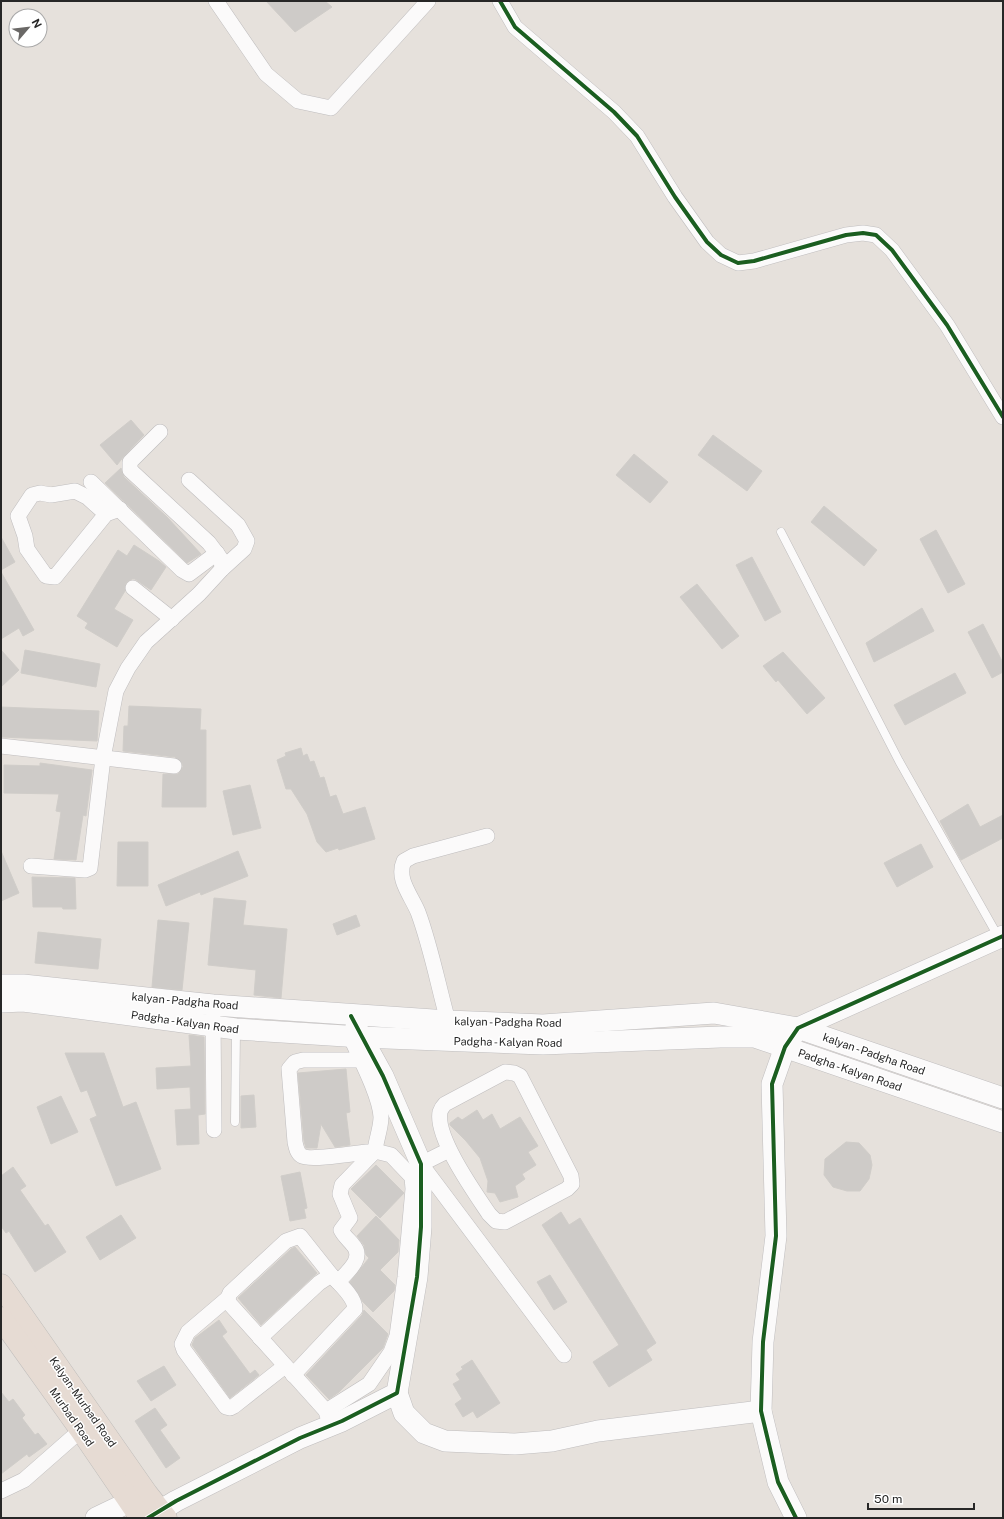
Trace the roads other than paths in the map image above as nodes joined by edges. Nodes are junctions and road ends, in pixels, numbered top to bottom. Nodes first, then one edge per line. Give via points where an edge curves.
1 (216, 1) edge
2 (428, 1) edge
3 (500, 1) edge
4 (1003, 417) edge
5 (160, 432) dead end
6 (189, 480) dead end
7 (91, 482) dead end
8 (113, 511) junction
9 (781, 532) dead end
10 (217, 552) junction
11 (222, 568) junction
12 (189, 574) junction
13 (133, 588) dead end
14 (199, 594) junction
15 (172, 619) junction
16 (1, 746) edge
17 (103, 758) junction
18 (174, 766) dead end
19 (487, 836) dead end
20 (31, 866) dead end
21 (1001, 937) edge
22 (1, 985) edge
23 (23, 993) junction
24 (1, 1002) edge
25 (118, 1004) junction
26 (213, 1004) junction
27 (351, 1016) junction
28 (448, 1021) junction
29 (212, 1025) junction
30 (798, 1028) junction
31 (236, 1029) junction
32 (543, 1035) junction
33 (356, 1036) junction
34 (786, 1047) junction
35 (360, 1060) junction
36 (1003, 1098) edge
37 (235, 1122) dead end
38 (1003, 1122) edge
39 (214, 1130) dead end
40 (449, 1150) junction
41 (374, 1151) junction
42 (421, 1164) junction
43 (335, 1278) junction
44 (1, 1285) edge
45 (228, 1298) junction
46 (1, 1318) edge
47 (260, 1338) junction
48 (564, 1355) dead end
49 (289, 1371) junction
50 (397, 1393) junction
51 (761, 1411) junction
52 (328, 1418) junction
53 (81, 1430) junction
54 (1, 1491) edge
55 (148, 1510) edge
56 (96, 1518) edge
57 (796, 1518) edge

1 - 2 street via 266,74 298,101 331,108
3 - 4 street via 515,27 614,112 637,136 675,197 707,242 721,255 738,264 846,235 876,235 892,250 947,325
5 - 10 street via 130,462 130,470
6 - 11 street via 238,525 247,541 244,550
7 - 8 street
8 - 8 street via 55,576 46,576 27,549 18,516 32,495 75,491
8 - 12 street
9 - 21 lane via 899,761
10 - 11 street
10 - 12 street
11 - 14 street
12 - 14 street
13 - 15 street
14 - 15 street
15 - 17 street via 146,642 116,691
16 - 17 street
17 - 18 street
17 - 20 street via 90,868 85,870
19 - 28 street via 413,856 404,861 401,868 402,878 418,912
21 - 30 main road
22 - 23 main road, kalyan - Padgha Road
23 - 24 main road
23 - 25 main road, kalyan - Padgha Road
25 - 26 main road, kalyan - Padgha Road
25 - 29 main road, Padgha - Kalyan Road
26 - 27 main road, kalyan - Padgha Road
26 - 29 street
27 - 28 main road, kalyan - Padgha Road
27 - 33 main road
28 - 32 main road, kalyan - Padgha Road
29 - 31 main road, Padgha - Kalyan Road
29 - 39 street
30 - 32 main road, kalyan - Padgha Road via 714,1013
30 - 34 main road
30 - 36 main road, kalyan - Padgha Road
31 - 33 main road, Padgha - Kalyan Road
31 - 37 lane
32 - 33 main road, Padgha - Kalyan Road
32 - 34 main road, Padgha - Kalyan Road via 755,1037
33 - 35 street
33 - 42 main road via 383,1076
34 - 38 main road, Padgha - Kalyan Road
34 - 51 main road via 772,1084 776,1236 763,1342
35 - 41 street via 381,1117
35 - 41 street via 303,1060 295,1062 289,1069 295,1142 303,1156 314,1158
40 - 40 street via 496,1221 505,1222 572,1184 571,1176 520,1076 514,1072 505,1072 445,1104 440,1111
40 - 42 street
41 - 43 street via 342,1185 340,1194 350,1218 342,1230 358,1254 356,1259
41 - 52 street via 391,1155 412,1177 405,1277 397,1336 391,1352 370,1384
42 - 48 street
42 - 50 main road via 421,1227 417,1277
43 - 45 street via 300,1236 293,1237 230,1293
43 - 47 street via 318,1283
43 - 49 street via 352,1300 355,1309
44 - 55 highway, Kalyan-Murbad Road
45 - 47 street via 229,1303
45 - 49 street via 188,1332 182,1344 226,1407 234,1406
46 - 53 highway, Murbad Road
47 - 49 street
49 - 52 street
50 - 51 main road via 404,1414 424,1433 445,1441 515,1444 552,1441 598,1431
50 - 52 main road
51 - 57 main road via 778,1482
52 - 55 main road via 300,1438 176,1501
53 - 54 street via 24,1480
53 - 55 highway, Murbad Road
55 - 56 main road

